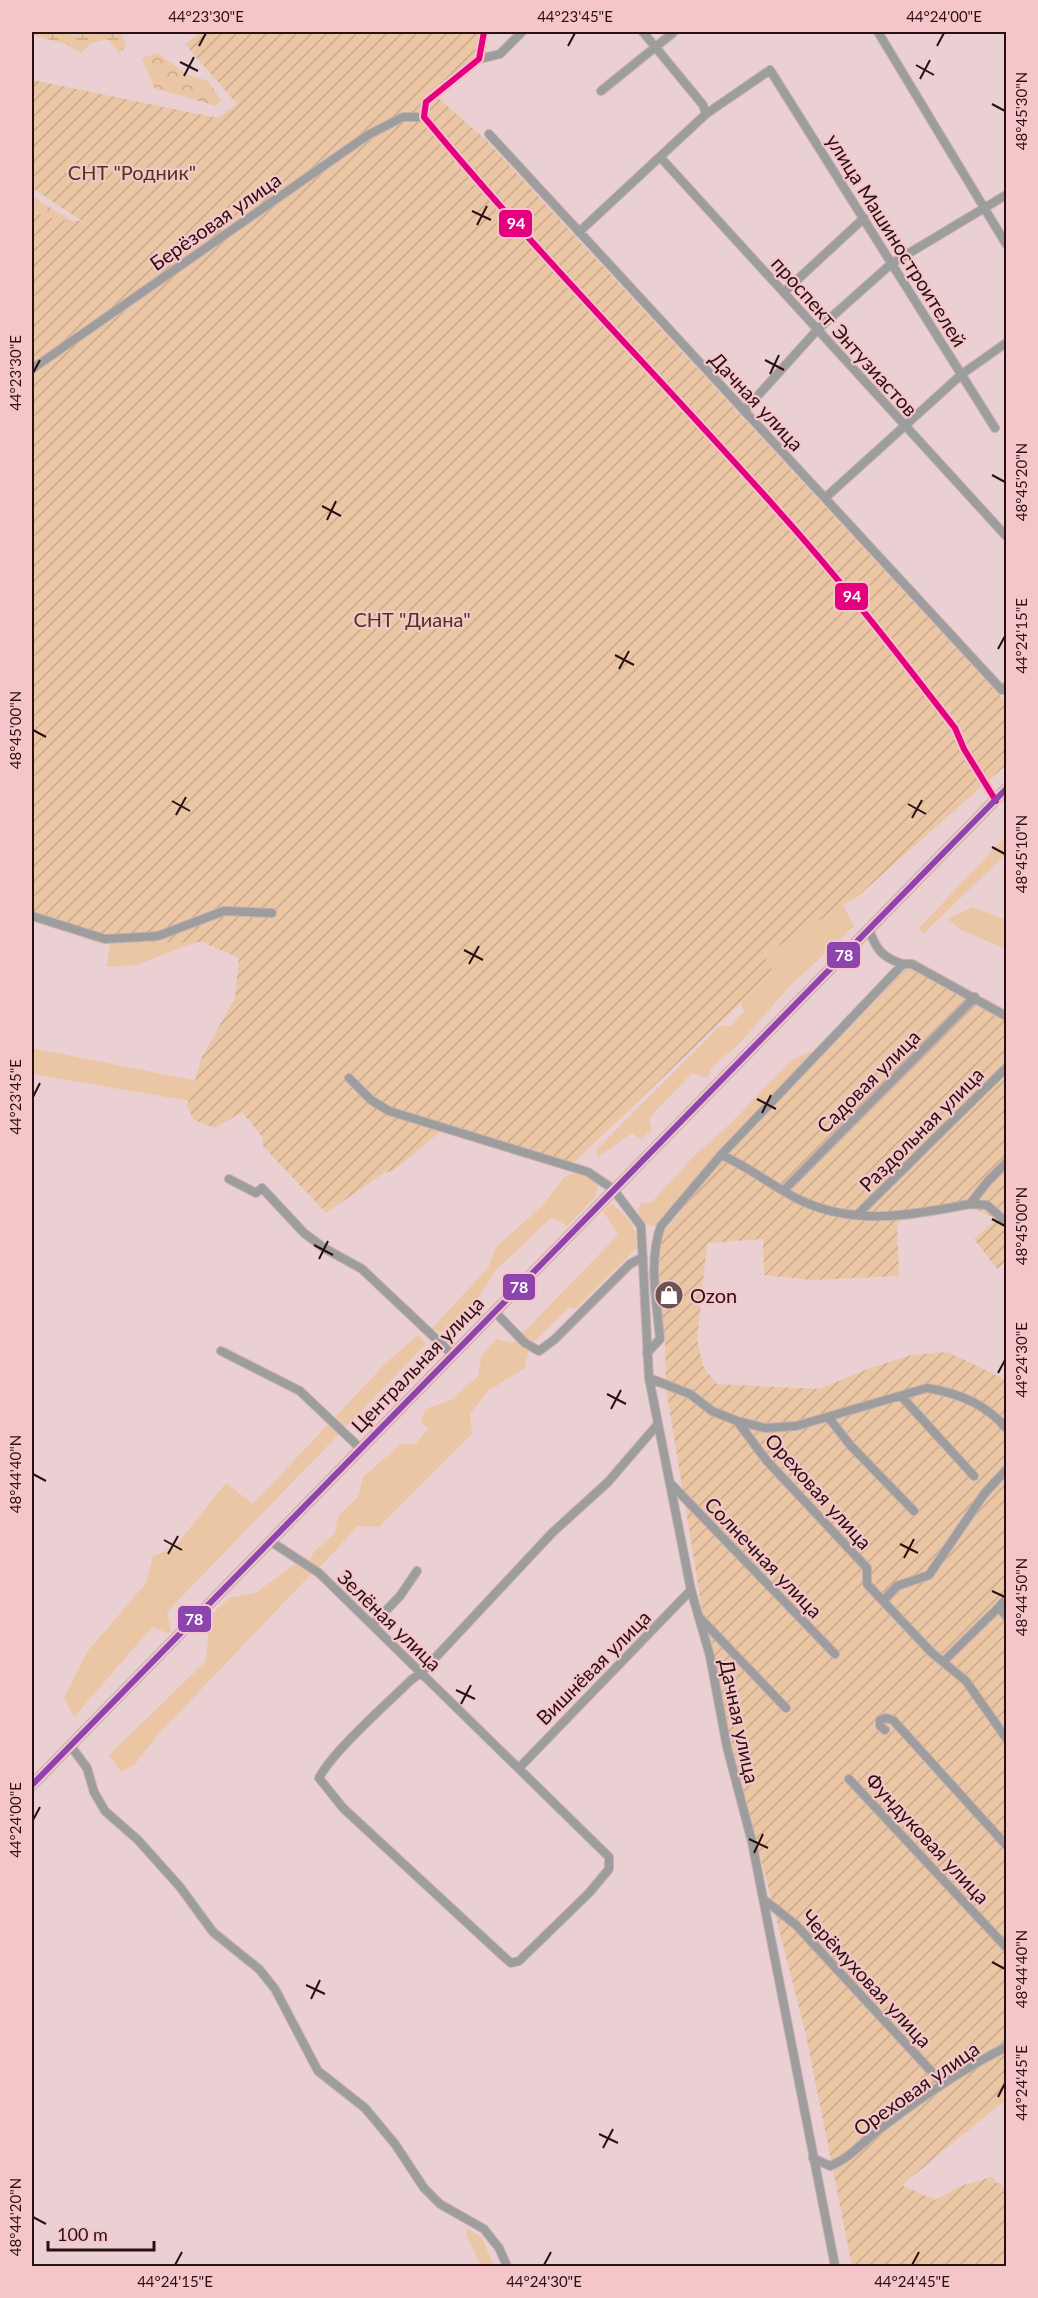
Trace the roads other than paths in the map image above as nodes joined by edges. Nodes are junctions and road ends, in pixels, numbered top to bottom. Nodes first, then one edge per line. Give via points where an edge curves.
1 (484, 32) edge
2 (522, 32) edge
3 (643, 32) edge
4 (674, 32) edge
5 (878, 32) edge
6 (655, 46) junction
7 (479, 59) junction
8 (601, 91) dead end
9 (706, 114) junction
10 (424, 117) junction
11 (489, 134) dead end
12 (661, 158) junction
13 (1006, 195) edge
14 (984, 208) junction
15 (864, 218) junction
16 (579, 232) junction
17 (1006, 244) edge
18 (891, 264) junction
19 (784, 292) junction
20 (818, 330) junction
21 (1006, 344) edge
22 (32, 369) edge
23 (962, 374) junction
24 (744, 411) junction
25 (904, 426) junction
26 (995, 428) dead end
27 (825, 498) junction
28 (1006, 536) edge
29 (1004, 688) edge
30 (1006, 789) edge
31 (996, 801) junction
32 (272, 913) dead end
33 (32, 916) edge
34 (869, 929) junction
35 (903, 964) junction
36 (975, 997) junction
37 (1006, 1016) edge
38 (1006, 1068) edge
39 (350, 1078) dead end
40 (721, 1155) junction
41 (1006, 1163) edge
42 (229, 1179) dead end
43 (613, 1189) junction
44 (784, 1190) junction
45 (970, 1204) junction
46 (858, 1214) junction
47 (1006, 1222) edge
48 (643, 1257) junction
49 (494, 1311) junction
50 (221, 1351) dead end
51 (647, 1353) junction
52 (452, 1354) junction
53 (649, 1378) junction
54 (901, 1396) junction
55 (830, 1418) junction
56 (737, 1421) junction
57 (658, 1424) junction
58 (1006, 1428) edge
59 (360, 1448) junction
60 (1006, 1470) edge
61 (974, 1476) dead end
62 (670, 1483) junction
63 (914, 1511) dead end
64 (270, 1541) junction
65 (417, 1571) dead end
66 (692, 1590) junction
67 (1006, 1599) edge
68 (883, 1601) junction
69 (999, 1608) junction
70 (1006, 1616) edge
71 (699, 1617) junction
72 (372, 1625) junction
73 (835, 1654) dead end
74 (944, 1661) junction
75 (421, 1673) junction
76 (786, 1708) dead end
77 (885, 1730) dead end
78 (1006, 1738) edge
79 (70, 1746) junction
80 (519, 1768) junction
81 (849, 1779) dead end
82 (32, 1785) edge
83 (1006, 1845) edge
84 (763, 1899) junction
85 (1006, 1947) edge
86 (1006, 2047) edge
87 (942, 2084) junction
88 (813, 2158) junction
89 (507, 2266) edge
90 (835, 2266) edge

1 - 7 street
2 - 7 street via 500,54
3 - 6 street
4 - 6 street
5 - 14 street
6 - 8 street
6 - 9 street
7 - 10 street via 426,102
9 - 12 street
9 - 15 street, улица Машиностроителей via 770,70
10 - 22 street, Берёзовая улица via 403,117 368,135
10 - 31 street via 483,188 858,604 955,728
11 - 16 street, Дачная улица
12 - 16 street
12 - 19 street, проспект Энтузиастов
13 - 14 street
14 - 17 street
14 - 18 street
15 - 18 street, улица Машиностроителей
15 - 19 street
16 - 24 street, Дачная улица
18 - 20 street
18 - 23 street, улица Машиностроителей
19 - 20 street, проспект Энтузиастов
20 - 24 street
20 - 25 street, проспект Энтузиастов
21 - 23 street
23 - 25 street
23 - 26 street, улица Машиностроителей
24 - 27 street, Дачная улица
25 - 27 street
25 - 28 street, проспект Энтузиастов
27 - 29 street, Дачная улица
30 - 31 street, Центральная улица
31 - 34 street, Центральная улица
32 - 33 street via 224,911 158,936 105,939
34 - 35 street via 875,946 886,959
34 - 43 street, Центральная улица
35 - 36 street via 912,964
35 - 40 street
36 - 37 street
36 - 44 street, Садовая улица
38 - 46 street, Раздольная улица
39 - 43 street, Дачная улица via 371,1100 389,1111 588,1172
40 - 44 street
40 - 51 street via 661,1226 656,1238 660,1339
41 - 45 street
42 - 52 street via 256,1193 262,1188 304,1233 362,1269
43 - 48 street, Дачная улица via 641,1226
43 - 49 street, Центральная улица
44 - 46 street via 828,1210
45 - 46 street via 895,1218
45 - 47 street via 987,1205
48 - 49 street via 630,1264 539,1351 525,1343
48 - 51 street, Дачная улица
49 - 52 street, Центральная улица
50 - 59 street via 300,1391
51 - 53 street, Дачная улица
52 - 59 street, Центральная улица
53 - 56 street, Ореховая улица via 690,1394 712,1411
53 - 57 street, Дачная улица
54 - 55 street
54 - 58 street via 927,1388 946,1391 993,1412
54 - 61 street
55 - 56 street via 765,1428
55 - 63 street via 850,1445
56 - 68 street, Ореховая улица via 767,1461 867,1568 867,1584
57 - 62 street, Дачная улица
57 - 75 street via 608,1482 552,1533
59 - 64 street, Центральная улица
60 - 68 street via 984,1494 929,1575 897,1586
62 - 66 street, Дачная улица
62 - 73 street, Солнечная улица
64 - 72 street, Зелёная улица via 319,1573
64 - 79 street, Центральная улица
65 - 72 street
66 - 71 street, Дачная улица
66 - 80 street, Вишнёвая улица
67 - 69 street
68 - 74 street, Ореховая улица
69 - 70 street
69 - 74 street
71 - 76 street
71 - 84 street, Дачная улица
72 - 75 street, Зелёная улица
74 - 78 street, Ореховая улица via 966,1681
75 - 80 street, Зелёная улица
75 - 80 street, Зелёная улица via 348,1744 320,1778 344,1808 511,1963 519,1961 609,1869 609,1857
77 - 83 street via 880,1720 893,1720
79 - 82 street, Центральная улица
79 - 89 street via 87,1768 105,1811 138,1840 180,1887 213,1932 259,1969 275,1989 318,2071 366,2108 440,2204 484,2229
81 - 85 street, Фундуковая улица
84 - 87 street, Черёмуховая улица via 796,1924
84 - 88 street, Дачная улица
86 - 87 street, Ореховая улица
87 - 88 street, Ореховая улица via 886,2123 843,2161 830,2166
88 - 90 street, Дачная улица

